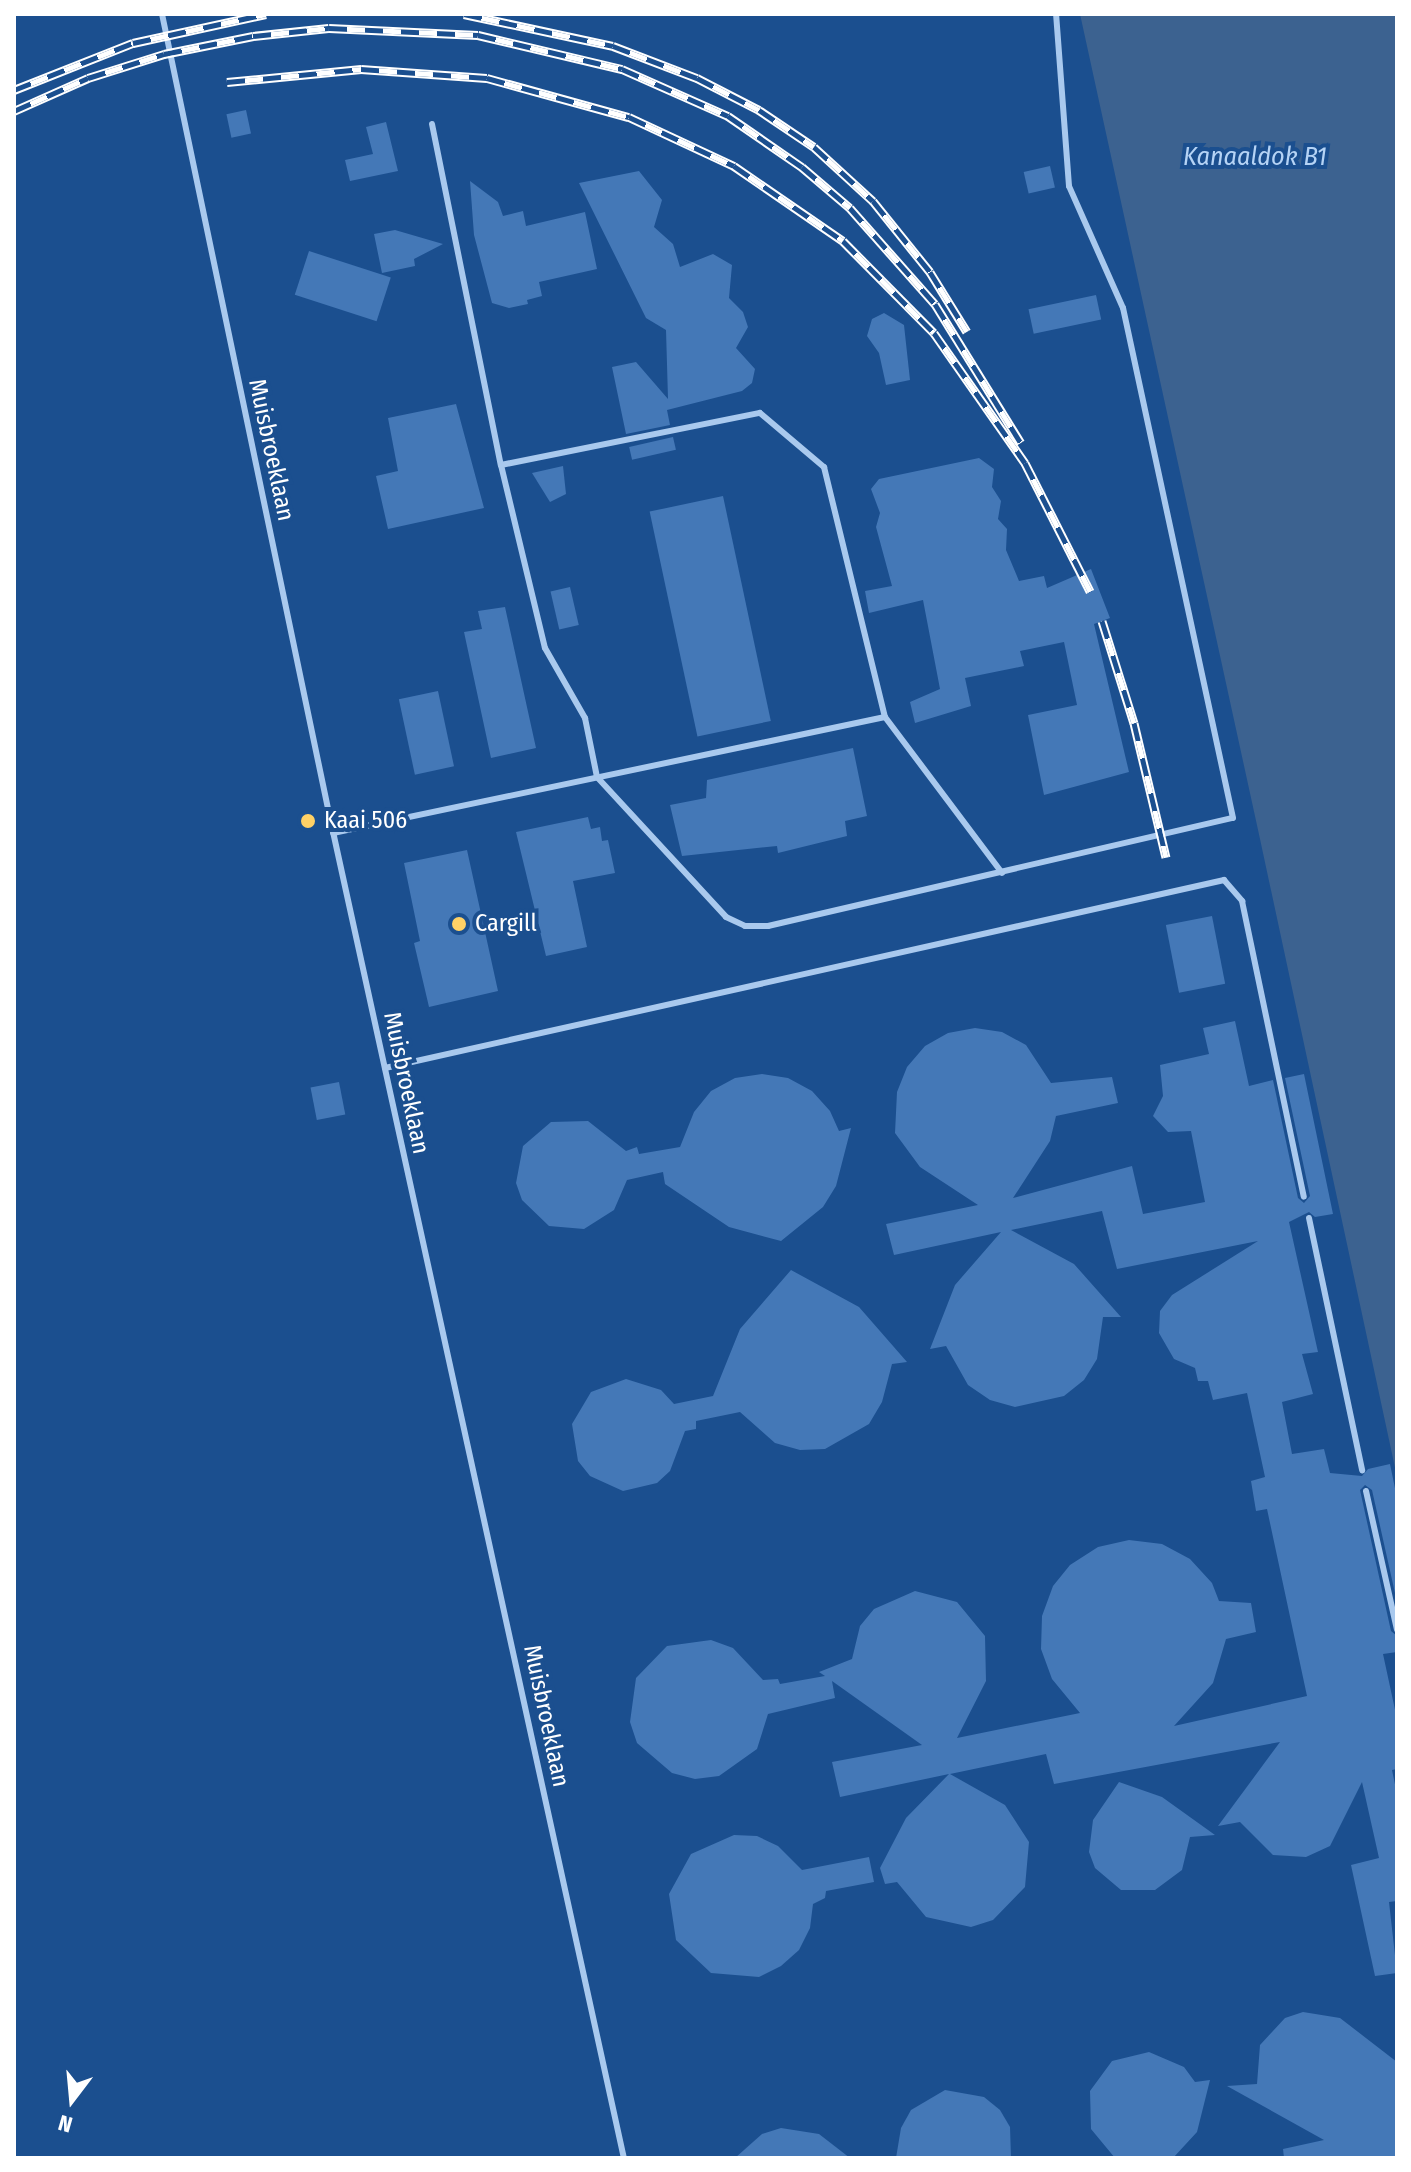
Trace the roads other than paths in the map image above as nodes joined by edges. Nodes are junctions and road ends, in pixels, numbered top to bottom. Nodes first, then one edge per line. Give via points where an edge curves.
1 (162, 14) edge
2 (1056, 14) edge
3 (432, 124) dead end
4 (501, 465) junction
5 (885, 717) junction
6 (597, 777) junction
7 (333, 833) junction
8 (1002, 873) junction
9 (385, 1068) junction
10 (1304, 1197) dead end
11 (1309, 1218) dead end
12 (1362, 1470) dead end
13 (1366, 1491) dead end
14 (1397, 1630) edge
15 (624, 2158) edge

1 - 7 lane, Muisbroeklaan
2 - 8 lane via 1069,186 1123,308 1233,818
3 - 4 lane
4 - 5 lane via 760,413 824,467
4 - 6 lane via 545,648 585,718
5 - 6 lane
5 - 8 lane
6 - 7 lane
6 - 8 lane via 709,902 745,926 768,926
7 - 9 lane, Muisbroeklaan
9 - 10 lane via 1224,880 1242,901
9 - 15 lane, Muisbroeklaan
11 - 12 lane
13 - 14 lane

